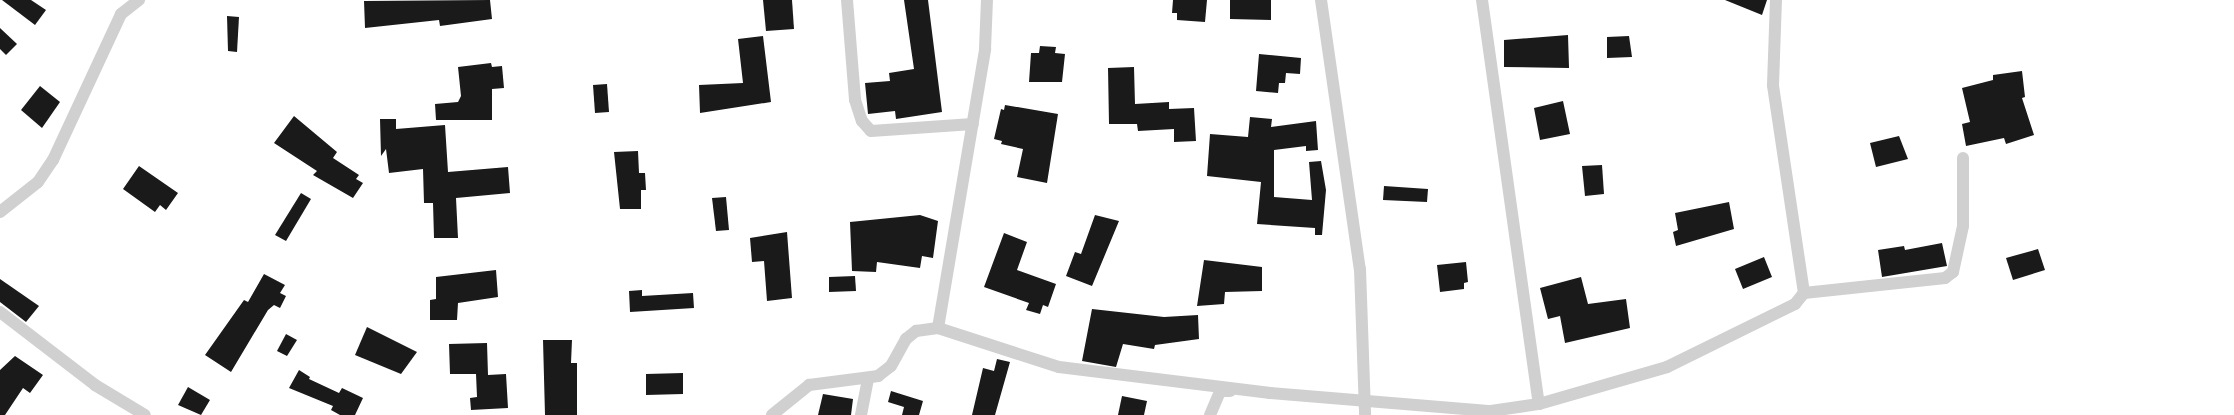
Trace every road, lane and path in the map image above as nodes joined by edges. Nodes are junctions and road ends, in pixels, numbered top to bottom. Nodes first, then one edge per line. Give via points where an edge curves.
1 (139, 0) edge
2 (847, 0) edge
3 (987, 0) edge
4 (1321, 0) edge
5 (1482, 0) edge
6 (1776, 0) edge
7 (973, 124) junction
8 (1963, 158) dead end
9 (0, 212) edge
10 (1804, 293) junction
11 (0, 312) edge
12 (938, 328) junction
13 (868, 378) junction
14 (1270, 393) junction
15 (1366, 402) junction
16 (1539, 404) junction
17 (145, 415) edge
18 (772, 415) edge
19 (861, 415) edge
20 (1210, 415) edge
21 (1365, 415) edge

1 - 9 street via 121,14 49,166 38,182
2 - 7 street via 855,100 862,121 871,131
3 - 7 street via 986,49
4 - 15 street via 1360,269
5 - 16 street
6 - 10 street via 1773,85
7 - 12 street
8 - 10 street via 1963,226 1952,272 1945,278
10 - 16 street via 1795,304 1667,368
11 - 17 street via 95,385
12 - 13 street via 916,330 906,339 891,366
12 - 14 street via 1059,367
13 - 18 street via 809,385
13 - 19 street
14 - 15 street
14 - 20 street via 1220,391
15 - 16 street via 1491,411
15 - 21 street

